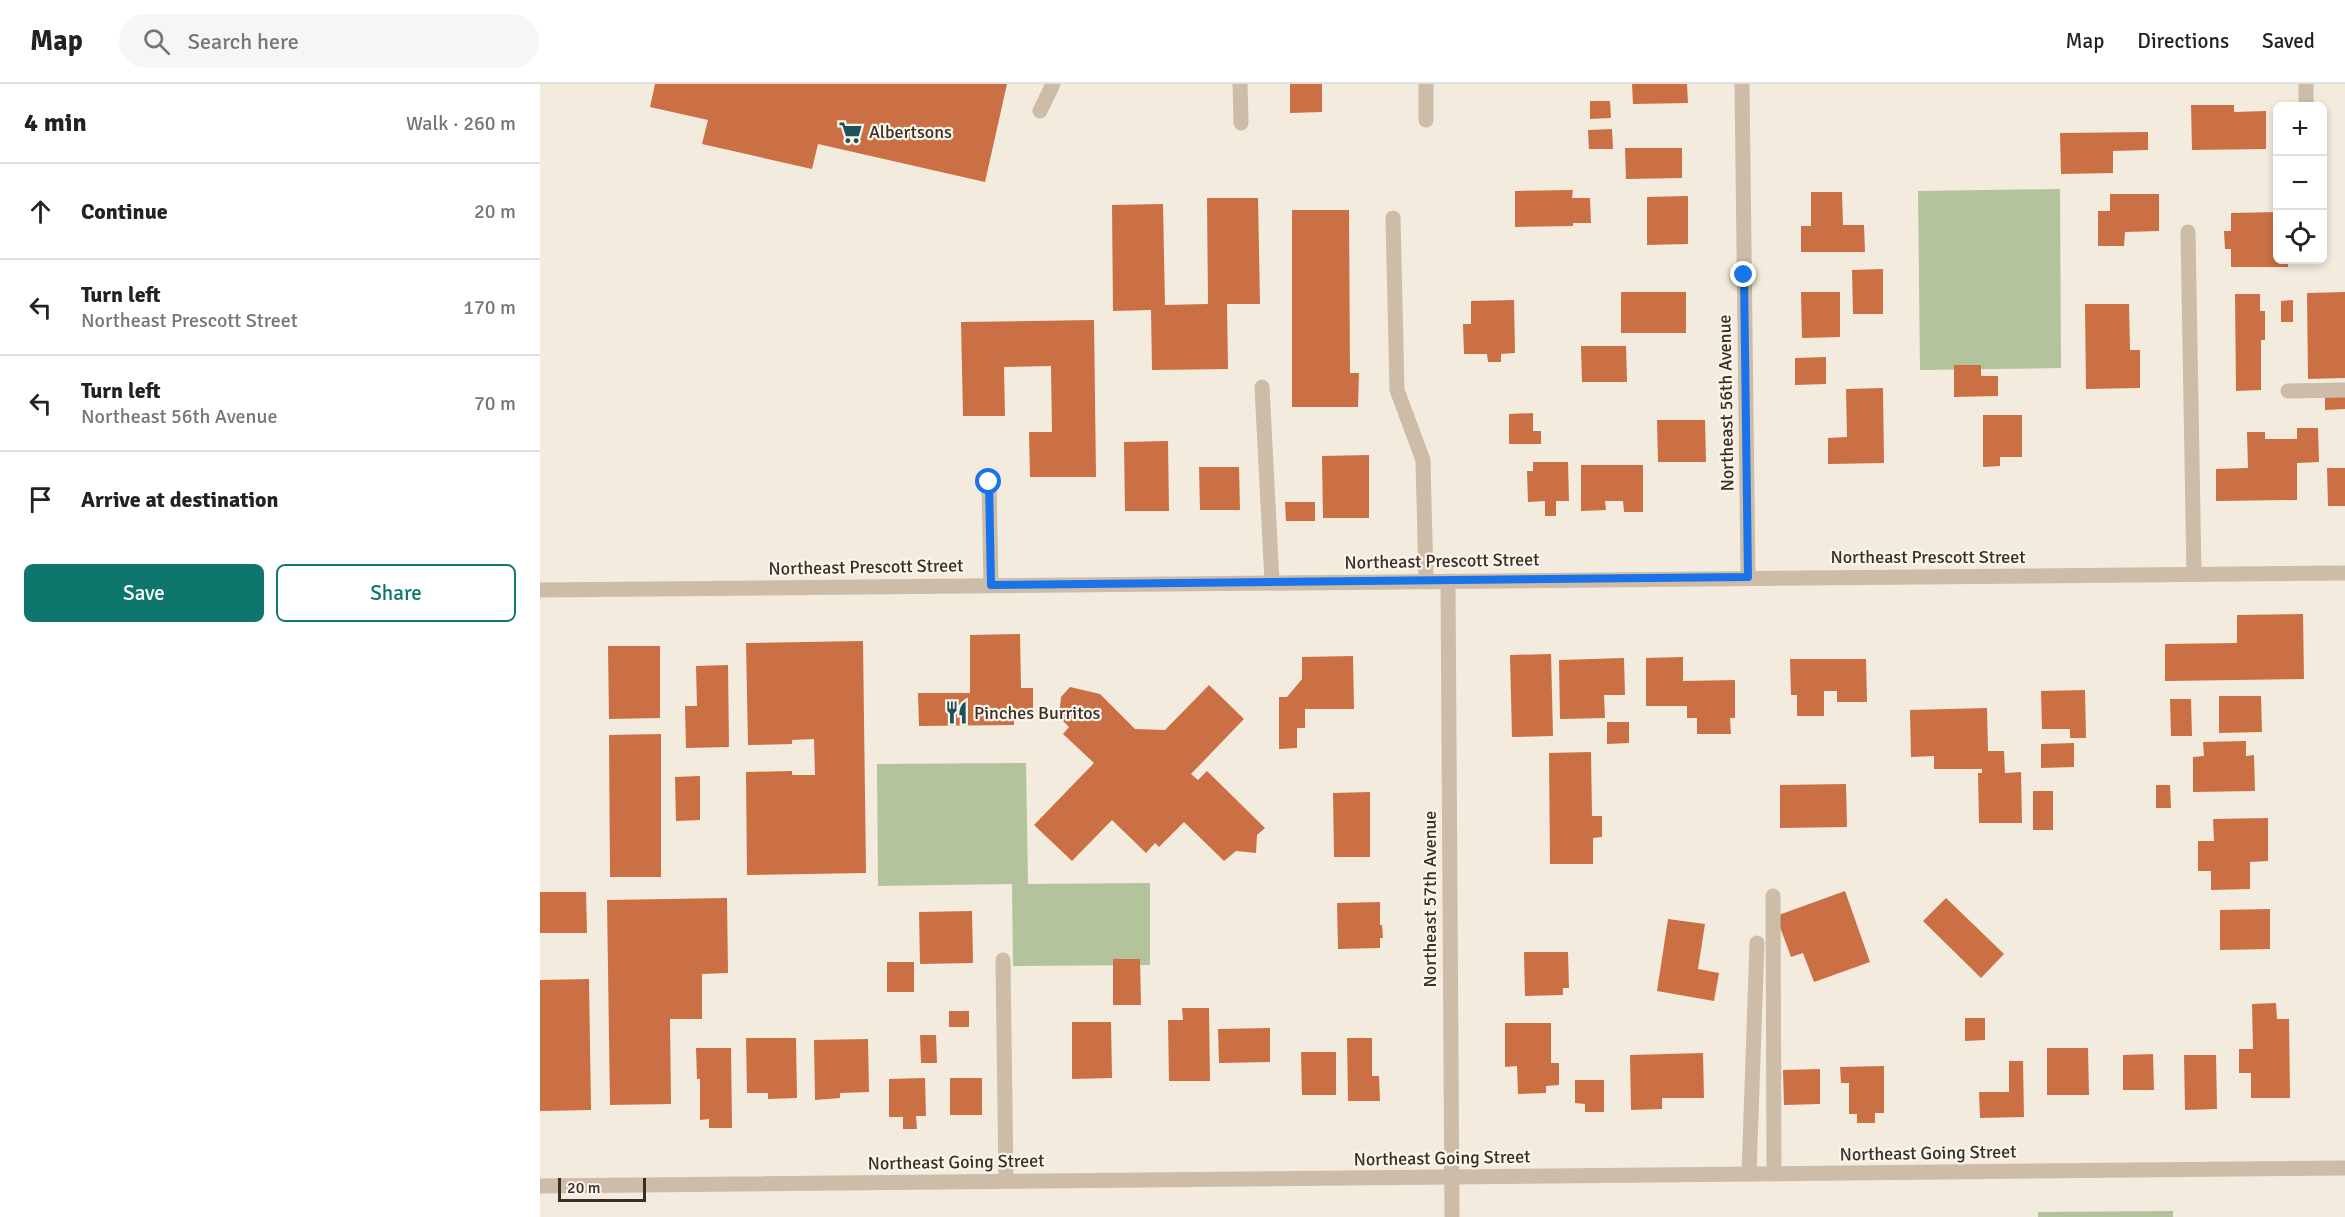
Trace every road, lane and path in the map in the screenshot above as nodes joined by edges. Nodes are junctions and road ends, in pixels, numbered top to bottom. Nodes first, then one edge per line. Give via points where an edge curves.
1 (1053, 84) edge
2 (1240, 84) edge
3 (1426, 84) edge
4 (1742, 84) edge
5 (2306, 84) edge
6 (2306, 102) edge
7 (1040, 111) dead end
8 (1426, 120) dead end
9 (1241, 123) dead end
10 (1393, 218) dead end
11 (2188, 232) dead end
12 (1262, 387) dead end
13 (2345, 390) edge
14 (2288, 391) dead end
15 (989, 482) dead end
16 (2345, 573) edge
17 (2194, 574) junction
18 (1748, 577) junction
19 (1426, 581) junction
20 (1448, 581) junction
21 (1272, 582) junction
22 (991, 585) junction
23 (540, 590) edge
24 (1773, 896) dead end
25 (1757, 943) dead end
26 (1003, 960) dead end
27 (2345, 1168) edge
28 (1749, 1174) junction
29 (1774, 1174) junction
30 (1452, 1177) junction
31 (1006, 1181) junction
32 (540, 1186) edge
33 (1452, 1217) edge

1 - 7 street
2 - 9 street
3 - 8 street
4 - 18 street, Northeast 56th Avenue
5 - 6 street
10 - 19 street via 1397,390 1423,460
11 - 17 street
12 - 21 street
13 - 14 street
15 - 22 street
16 - 17 street, Northeast Prescott Street
17 - 18 street, Northeast Prescott Street
18 - 20 street, Northeast Prescott Street
19 - 20 street, Northeast Prescott Street
19 - 21 street, Northeast Prescott Street
20 - 30 street, Northeast 57th Avenue
21 - 22 street, Northeast Prescott Street
22 - 23 street, Northeast Prescott Street
24 - 29 street
25 - 28 street
26 - 31 street
27 - 29 street, Northeast Going Street
28 - 29 street, Northeast Going Street
28 - 30 street, Northeast Going Street
30 - 31 street, Northeast Going Street
30 - 33 street, Northeast 57th Avenue
31 - 32 street, Northeast Going Street

